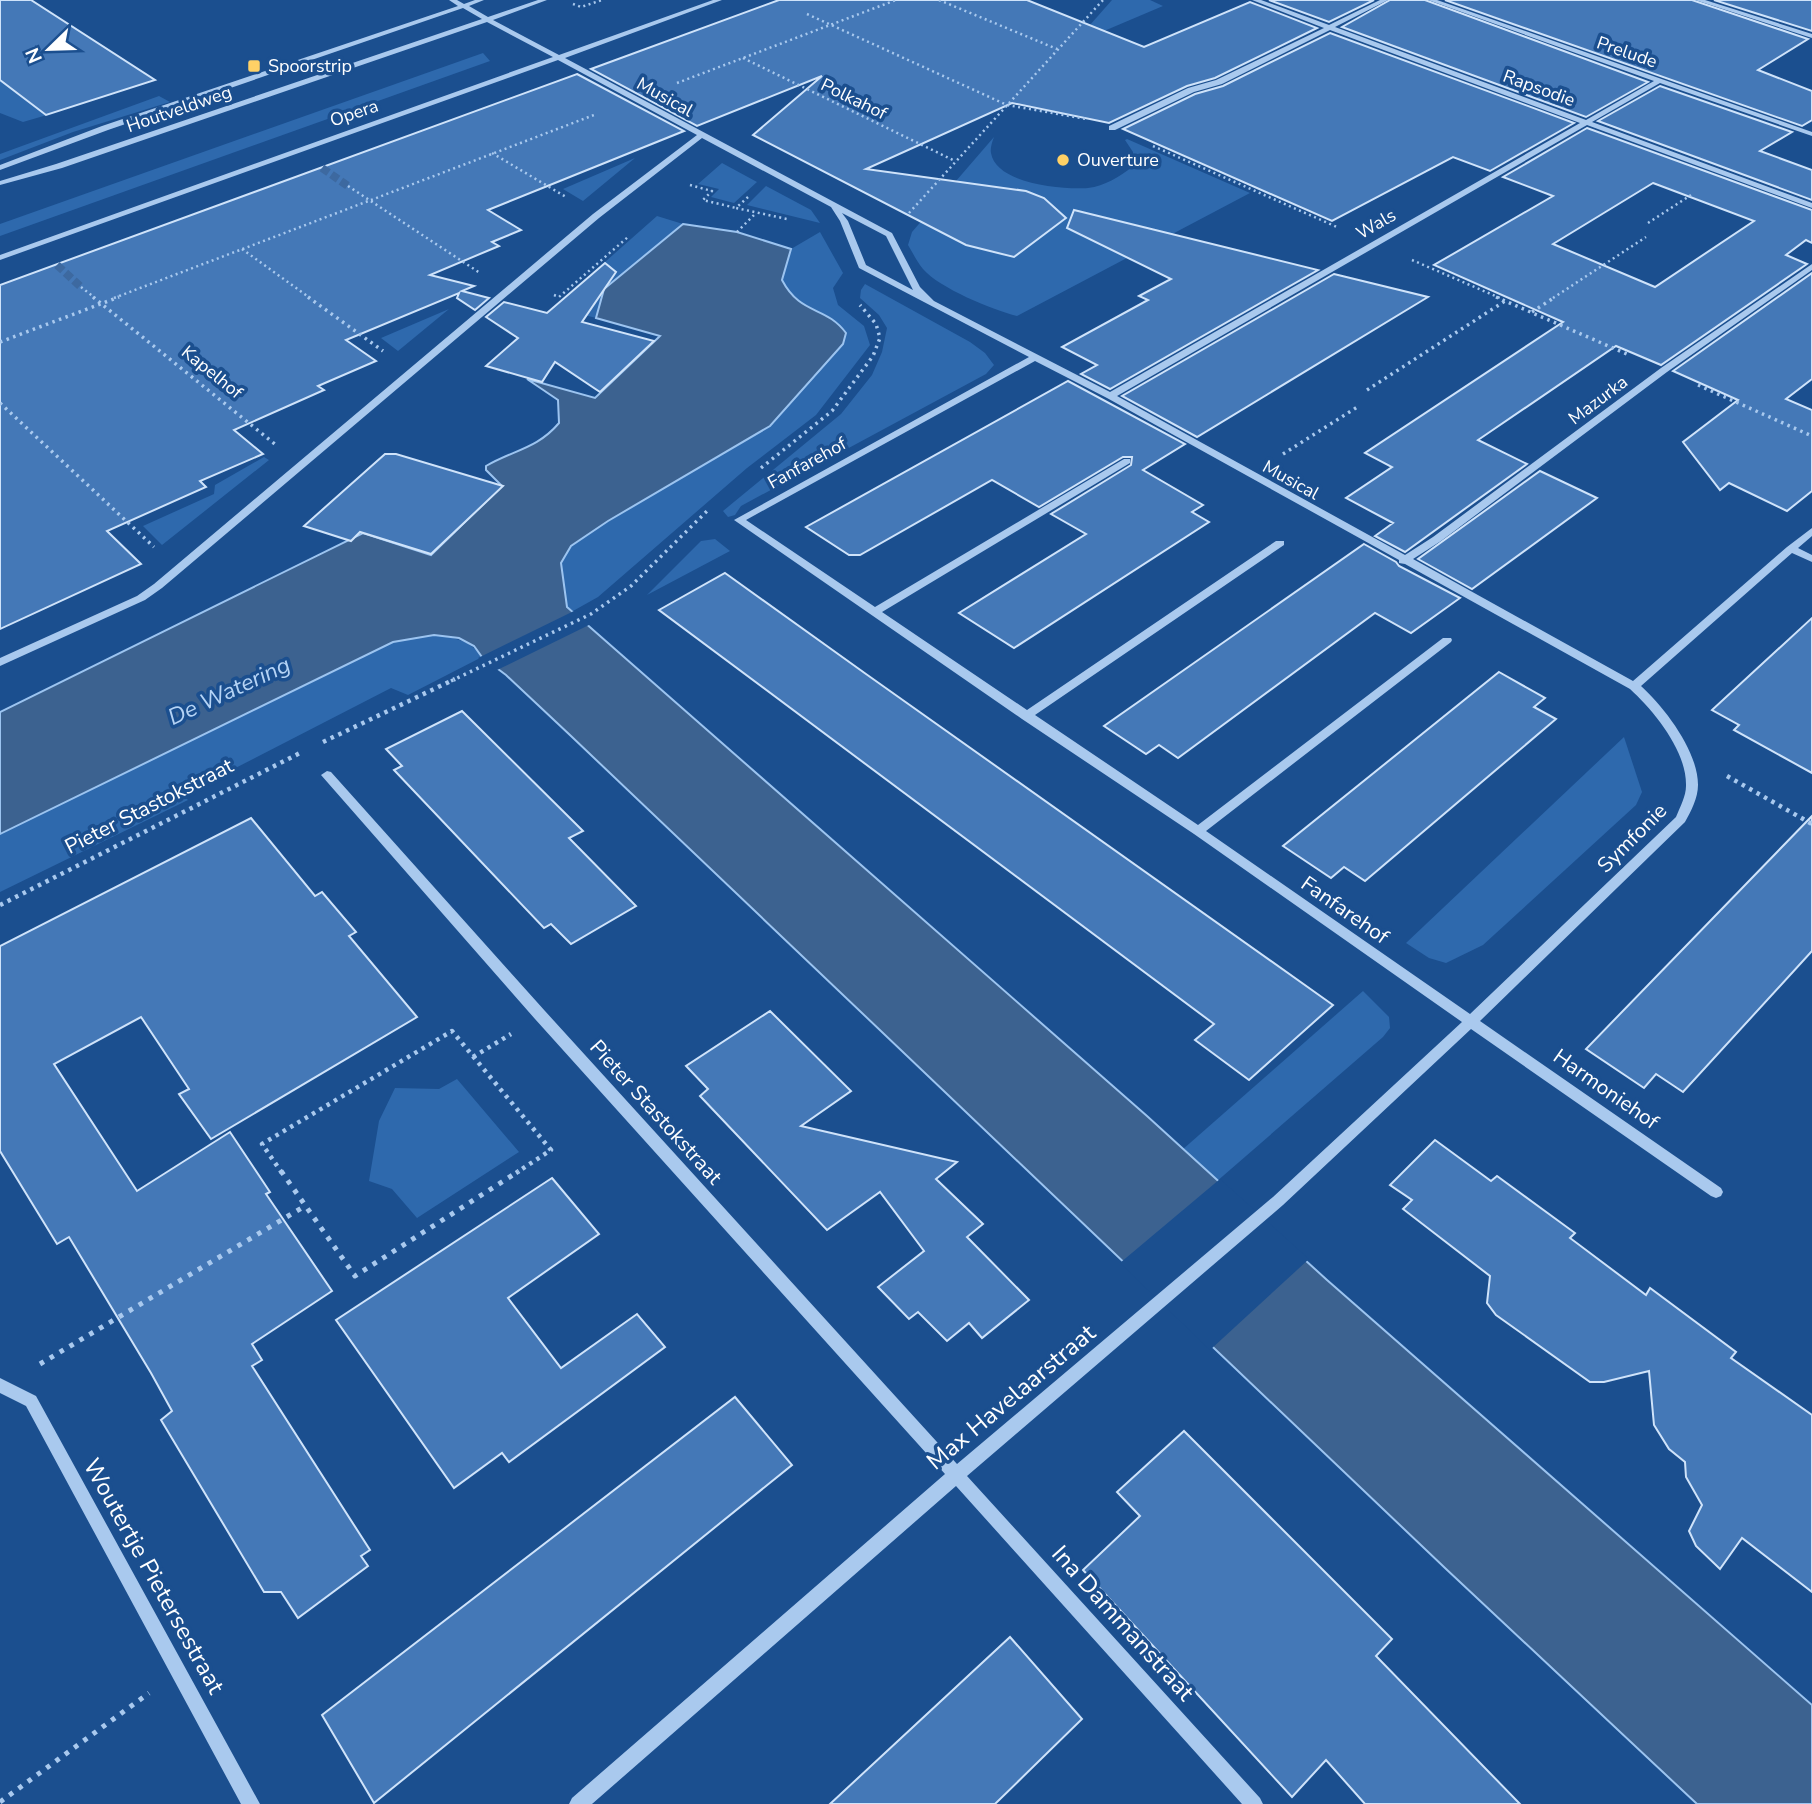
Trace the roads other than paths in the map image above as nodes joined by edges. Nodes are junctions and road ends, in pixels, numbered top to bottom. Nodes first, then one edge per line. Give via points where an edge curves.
1 (452, 0) edge
2 (481, 0) edge
3 (544, 0) edge
4 (719, 0) edge
5 (1255, 0) edge
6 (1385, 0) edge
7 (1432, 0) edge
8 (1698, 0) edge
9 (463, 6) junction
10 (487, 19) junction
11 (1330, 27) junction
12 (1812, 36) edge
13 (558, 58) junction
14 (1660, 80) junction
15 (1586, 122) junction
16 (1112, 128) road end
17 (1812, 134) edge
18 (701, 135) junction
19 (0, 167) edge
20 (0, 183) edge
21 (828, 203) junction
22 (1812, 206) edge
23 (0, 258) edge
24 (1812, 266) edge
25 (931, 303) junction
26 (1034, 358) junction
27 (1110, 396) junction
28 (1127, 461) dead end
29 (1812, 531) edge
30 (1280, 543) dead end
31 (1791, 549) junction
32 (1812, 559) edge
33 (1403, 561) junction
34 (874, 612) junction
35 (1447, 640) dead end
36 (0, 662) edge
37 (1634, 686) junction
38 (1026, 716) junction
39 (327, 775) dead end
40 (1198, 831) junction
41 (1471, 1021) junction
42 (1716, 1192) dead end
43 (1, 1386) edge
44 (956, 1475) junction
45 (251, 1804) edge
46 (578, 1804) edge
47 (1254, 1804) edge

1 - 9 street
2 - 9 street, Houtveldweg
3 - 10 street, Houtveldweg
4 - 13 street, Opera
5 - 11 street, Rapsodie
6 - 11 street
7 - 14 street, Prelude
8 - 12 street
9 - 10 street
9 - 19 street, Houtveldweg
10 - 13 street, Musical
10 - 20 street, Houtveldweg
11 - 15 street, Rapsodie
11 - 16 street
13 - 18 street, Musical
13 - 23 street, Opera
14 - 15 street, Wals
14 - 17 street, Prelude
15 - 22 street, Rapsodie
15 - 27 street, Wals
18 - 21 street, Musical
18 - 36 street via 596,216 141,598
21 - 25 street, Musical via 889,235 916,288
21 - 25 street, Musical via 844,221 862,266
24 - 33 street, Mazurka
25 - 26 street, Musical
26 - 27 street, Musical
26 - 34 street, Fanfarehof via 739,520
27 - 33 street, Musical
28 - 34 street
29 - 31 street
30 - 38 street
31 - 32 street
31 - 37 street
33 - 37 street, Musical
34 - 38 street, Fanfarehof
35 - 40 street
37 - 41 street, Symfonie via 1651,701 1684,755 1693,785 1681,819
38 - 40 street, Fanfarehof
39 - 44 street, Pieter Stastokstraat
40 - 41 street, Fanfarehof
41 - 42 street, Harmoniehof
41 - 44 street, Max Havelaarstraat via 1278,1201
43 - 45 street, Woutertje Pietersestraat via 31,1401
44 - 46 street, Max Havelaarstraat
44 - 47 street, Ina Dammanstraat

